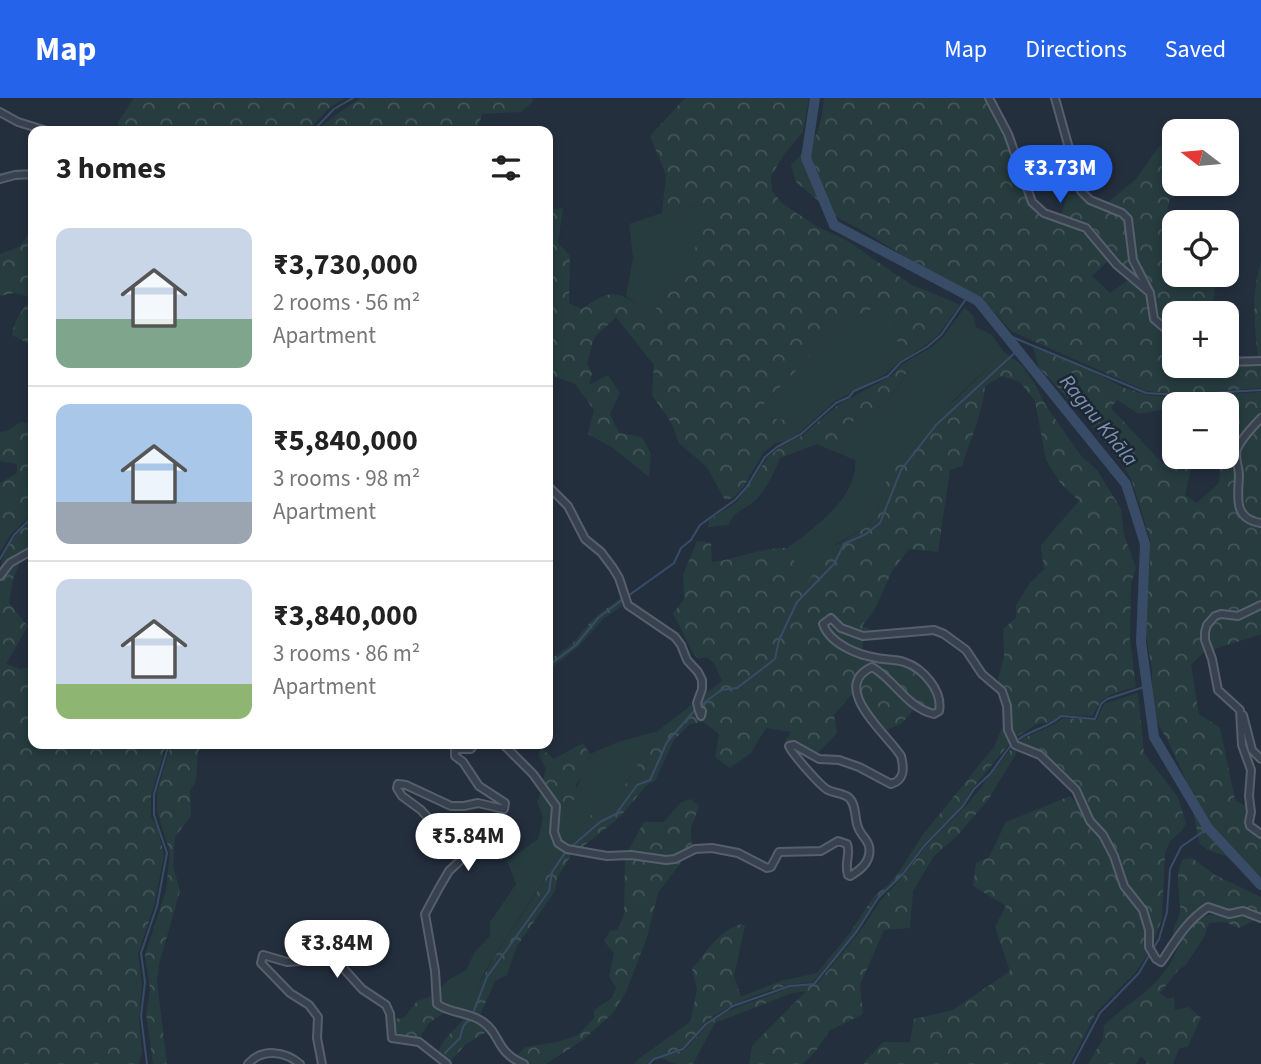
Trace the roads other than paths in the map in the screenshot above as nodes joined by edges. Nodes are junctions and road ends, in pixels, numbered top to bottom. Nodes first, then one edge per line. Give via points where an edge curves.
1 (989, 98) edge
2 (1055, 98) edge
3 (0, 112) edge
4 (31, 126) edge
5 (28, 174) edge
6 (0, 179) edge
7 (1150, 293) junction
8 (1162, 325) edge
9 (1261, 361) edge
10 (1239, 362) edge
11 (1261, 418) edge
12 (553, 491) edge
13 (1261, 523) edge
14 (28, 553) edge
15 (0, 576) edge
16 (1261, 605) edge
17 (1240, 710) junction
18 (699, 711) dead end
19 (455, 749) edge
20 (508, 749) edge
21 (1261, 759) edge
22 (1261, 834) edge
23 (1261, 918) edge
24 (248, 1064) edge
25 (300, 1064) edge
26 (322, 1064) edge
27 (447, 1064) edge
28 (524, 1064) edge

1 - 7 street via 1037,208 1086,228 1124,272
2 - 7 street via 1081,191 1128,219 1133,260
3 - 4 street
5 - 6 street
7 - 8 street via 1154,318
9 - 10 street
11 - 13 street via 1238,448 1236,493 1241,510 1251,521
12 - 18 street via 568,506 585,539 613,568 628,605 681,645 702,680
14 - 15 street via 10,563
16 - 17 street via 1238,616 1214,617 1205,632 1218,690
17 - 21 street via 1251,750
17 - 22 street via 1242,745 1251,770 1249,822
19 - 28 street via 455,756 479,786 505,803 504,809 478,803 451,806 406,785 397,788 467,850 449,871 425,914 437,1004 485,1023 504,1052
20 - 23 street via 556,806 554,832 558,843 567,849 666,860 712,848 738,853 767,868 779,852 821,851 838,841 849,849 845,864 850,876 864,866 869,853 852,802 819,785 789,746 819,759 850,763 891,784 899,782 904,766 901,756 855,695 856,680 872,667 920,710 934,714 941,703 935,687 906,663 852,650 832,637 823,624 831,618 841,628 863,635 934,630 966,650 982,674 1002,691 1015,745 1040,755 1076,790 1114,856 1124,886 1143,910 1149,947 1156,959 1161,962 1184,928 1209,907
24 - 25 street via 278,1052
26 - 27 street via 318,1017 261,963 262,955 286,962 337,961 362,989 386,1005 392,1038 419,1042

